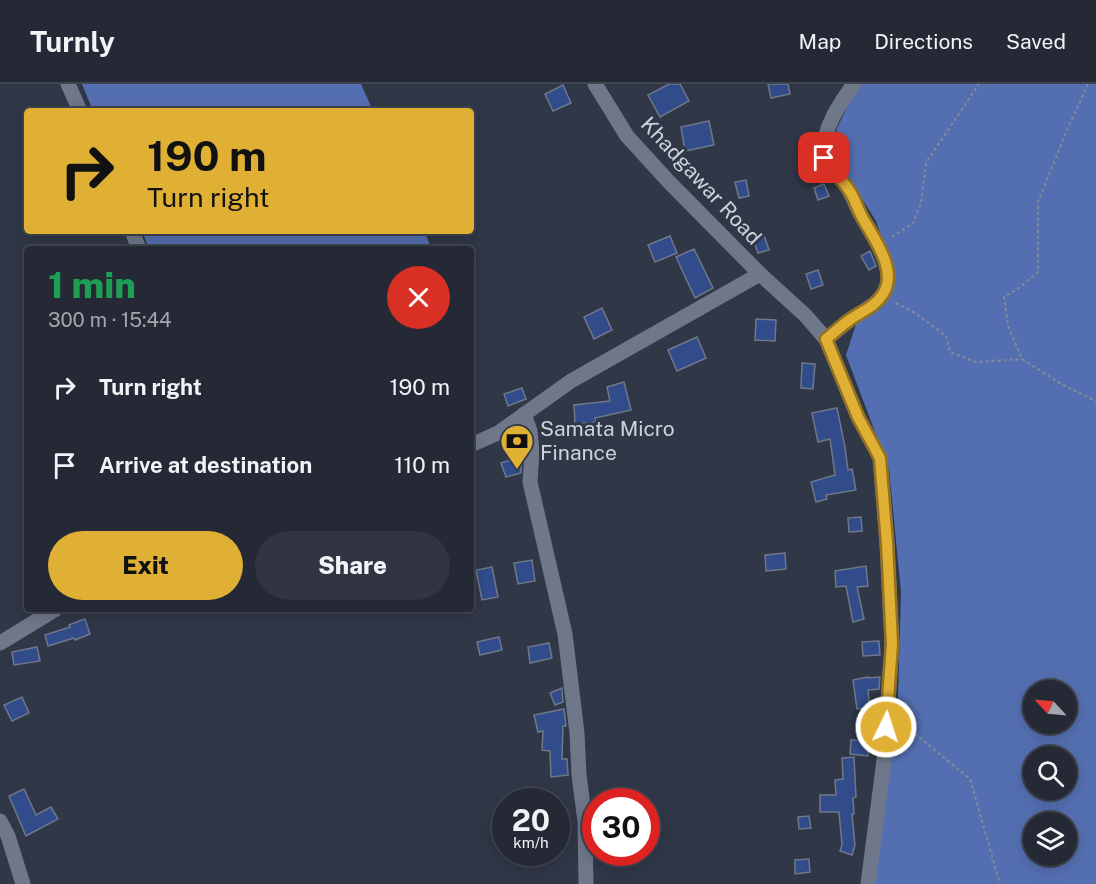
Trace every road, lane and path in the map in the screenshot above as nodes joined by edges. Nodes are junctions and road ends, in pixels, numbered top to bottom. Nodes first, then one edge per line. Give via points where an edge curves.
1 (68, 84) edge
2 (595, 84) edge
3 (854, 84) edge
4 (979, 84) edge
5 (1089, 84) edge
6 (79, 108) edge
7 (879, 246) junction
8 (760, 274) junction
9 (883, 296) junction
10 (826, 339) junction
11 (1022, 359) junction
12 (1096, 401) edge
13 (524, 414) junction
14 (474, 444) edge
15 (51, 612) edge
16 (0, 643) edge
17 (888, 710) junction
18 (0, 821) edge
19 (23, 884) edge
20 (586, 884) edge
21 (868, 884) edge
22 (1000, 884) edge

1 - 6 street
2 - 8 street, Khadgawar Road via 627,136
3 - 7 street via 829,127 824,158 851,192
4 - 7 path via 926,163 921,203 913,223
5 - 11 path via 1038,202 1038,272 1004,297 1008,326
7 - 9 street via 889,285
8 - 10 street, Khadgawar Road
8 - 13 street via 571,381
9 - 10 street
9 - 11 path via 946,336 950,351 976,362
10 - 17 street, Khadgawar Road via 858,417 880,458 892,644
11 - 12 path
13 - 14 street via 498,433
13 - 20 street via 530,431 531,482 565,634 585,820
15 - 16 street
17 - 21 street, Khadgawar Road
17 - 22 path via 970,779
18 - 19 street

